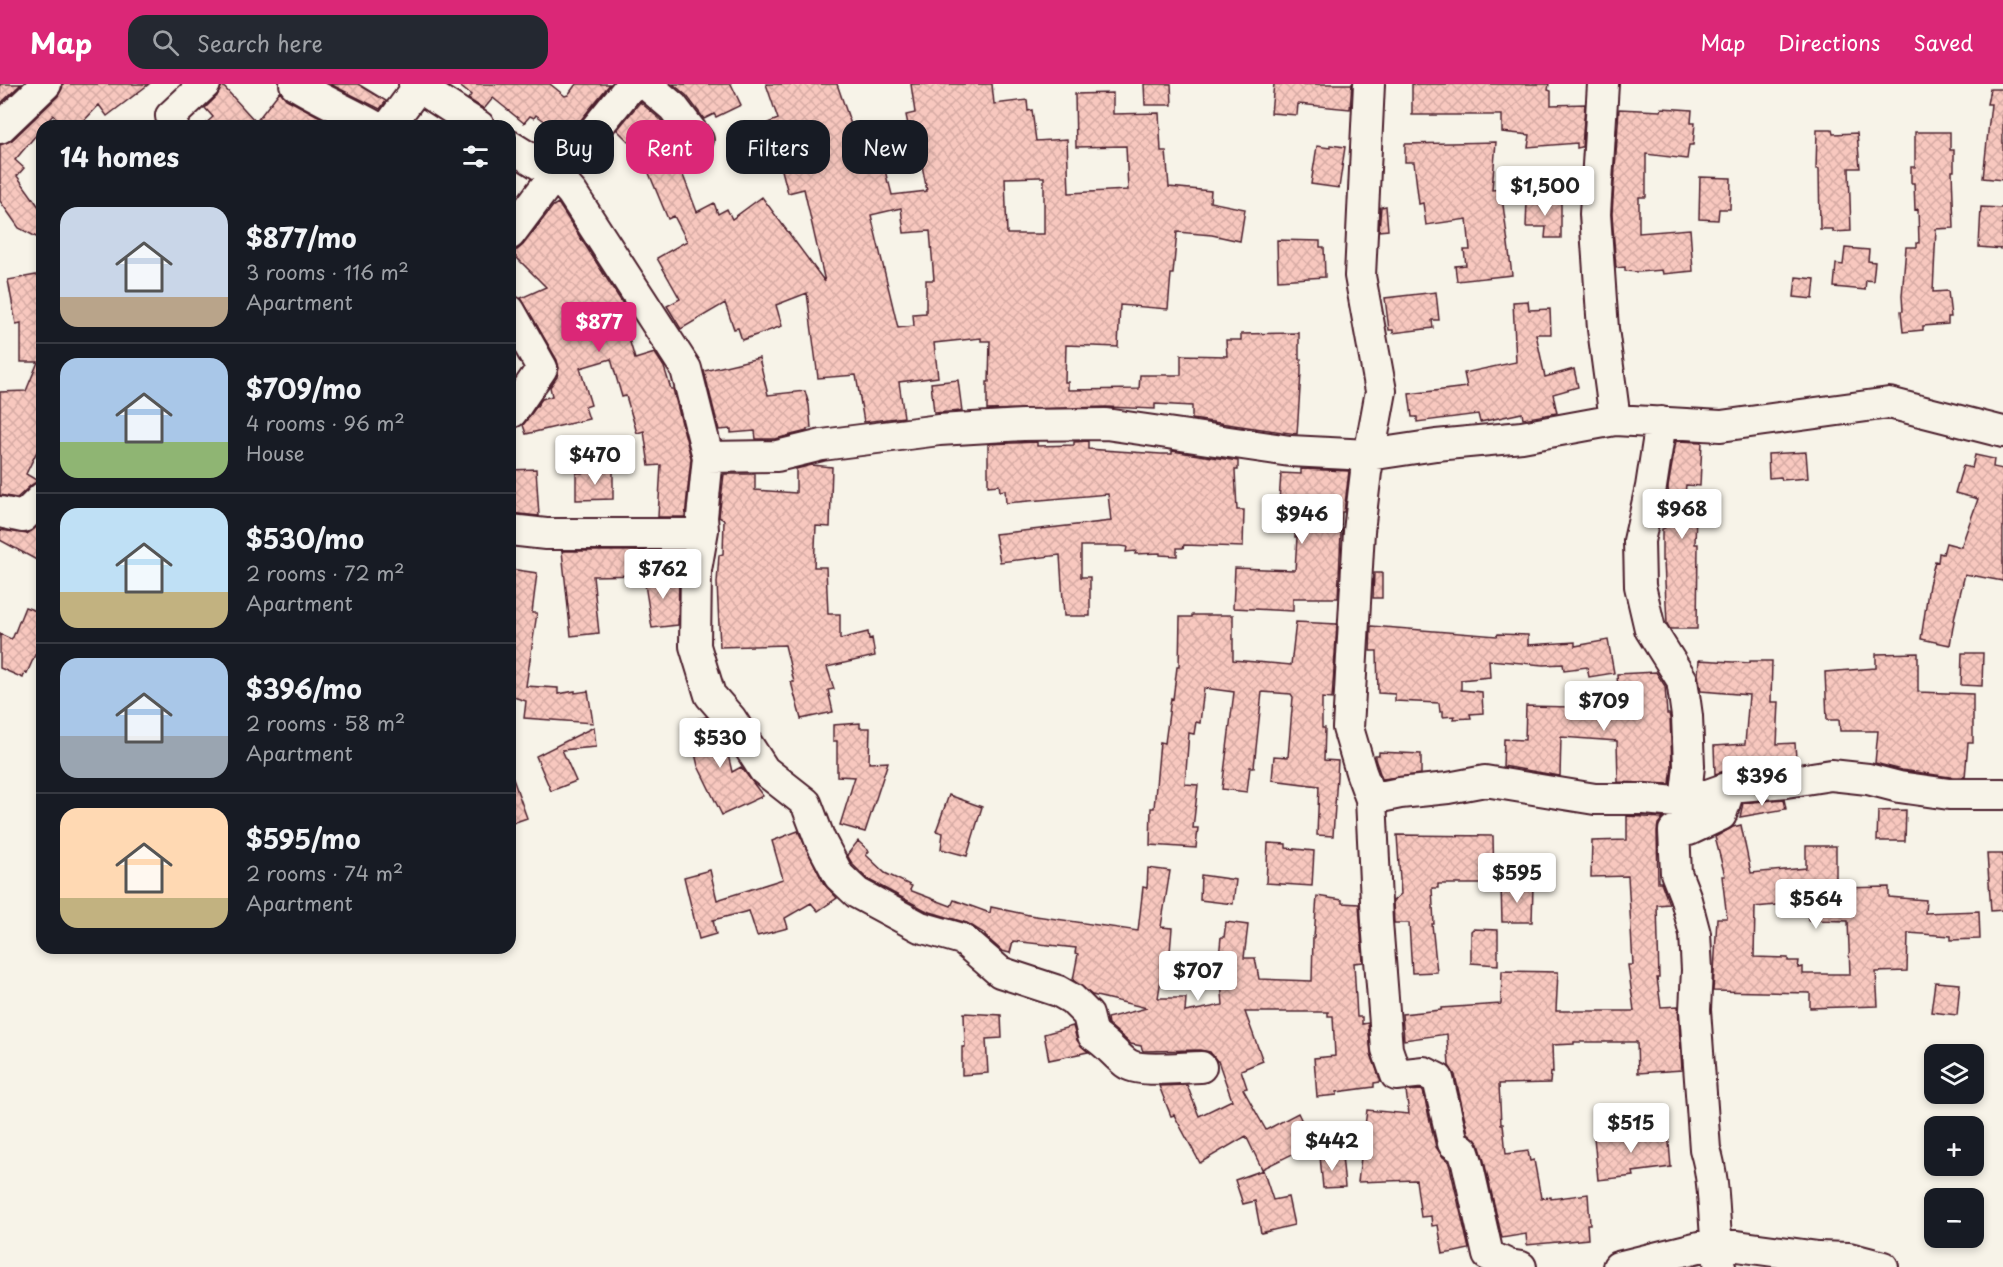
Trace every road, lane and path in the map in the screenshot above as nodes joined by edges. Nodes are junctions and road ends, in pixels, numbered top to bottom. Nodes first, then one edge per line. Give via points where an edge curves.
1 (46, 84) edge
2 (205, 84) edge
3 (296, 84) edge
4 (632, 84) edge
5 (645, 84) edge
6 (1369, 84) edge
7 (1603, 84) edge
8 (416, 86) edge
9 (172, 120) edge
10 (363, 120) edge
11 (393, 120) edge
12 (470, 120) edge
13 (603, 120) edge
14 (683, 120) edge
15 (0, 128) edge
16 (516, 150) edge
17 (534, 161) edge
18 (555, 174) joint
19 (516, 226) edge
20 (516, 322) edge
21 (516, 406) edge
22 (1615, 420) junction
23 (1661, 422) junction
24 (2003, 432) edge
25 (1369, 455) junction
26 (708, 458) junction
27 (703, 530) junction
28 (516, 531) edge
29 (1730, 787) junction
30 (2003, 794) edge
31 (1371, 800) junction
32 (1685, 803) junction
33 (1201, 1067) dead end
34 (1718, 1255) edge
35 (1521, 1267) edge
36 (1618, 1267) edge
37 (1883, 1267) edge

1 - 15 street
2 - 9 street via 171,116
3 - 10 street
4 - 13 street
5 - 14 street via 674,107
6 - 25 street via 1360,276 1381,392
7 - 22 street via 1595,214 1603,329
8 - 11 street
8 - 12 street
16 - 17 street
18 - 19 street
18 - 26 street via 686,369
20 - 21 street via 542,368
22 - 23 street
22 - 25 street via 1522,437
23 - 24 street via 1721,426 1889,403
23 - 32 street via 1639,541 1640,586 1650,629 1682,680 1689,766
25 - 26 street via 1290,451 1106,424 939,430 777,456
25 - 31 street via 1359,531 1348,728
26 - 27 street
27 - 28 street via 698,534
27 - 33 street via 696,570 695,646 710,695 731,719 764,770 806,803 839,876 857,893 883,908 921,927 962,939 1000,972 1072,999 1088,1015 1093,1035 1107,1043 1126,1064 1140,1070
29 - 30 street via 1831,776 1949,794
29 - 32 street
29 - 34 street via 1721,815 1689,831 1674,831 1676,873 1695,934 1695,1010 1705,1149 1710,1164
31 - 32 street via 1485,781 1595,800
31 - 35 street via 1387,1048 1396,1075 1424,1072 1438,1079 1453,1143 1462,1150 1467,1162 1488,1255
34 - 36 street
34 - 37 street via 1848,1258

